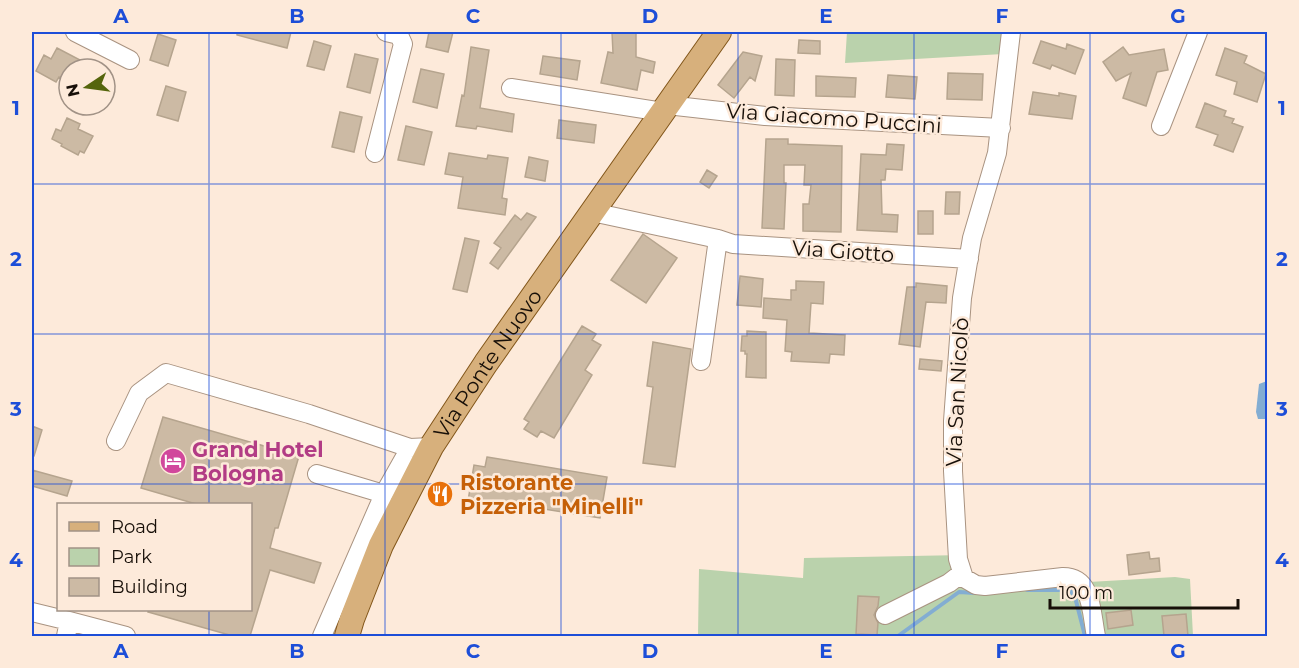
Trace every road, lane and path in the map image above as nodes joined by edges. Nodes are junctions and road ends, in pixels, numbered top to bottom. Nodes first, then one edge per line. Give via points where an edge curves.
1 (75, 32) edge
2 (386, 32) edge
3 (719, 32) edge
4 (1011, 32) edge
5 (1198, 32) edge
6 (130, 60) dead end
7 (511, 88) dead end
8 (665, 109) junction
9 (1161, 126) dead end
10 (1000, 128) junction
11 (375, 153) dead end
12 (592, 212) junction
13 (718, 239) junction
14 (969, 259) junction
15 (701, 361) dead end
16 (116, 441) dead end
17 (421, 448) junction
18 (317, 474) dead end
19 (384, 494) junction
20 (962, 573) junction
21 (32, 612) edge
22 (885, 615) dead end
23 (72, 622) edge
24 (126, 636) edge
25 (321, 636) edge
26 (347, 636) edge
27 (1096, 636) edge

1 - 6 street
2 - 11 street via 399,35 403,44
3 - 8 main road, Via Ponte Nuovo
4 - 10 street, Via San Nicolò
5 - 9 street
7 - 8 street
8 - 10 street, Via Giacomo Puccini
8 - 12 main road, Via Ponte Nuovo
10 - 14 street, Via San Nicolò via 998,153
12 - 13 street, Via Giotto
12 - 17 main road, Via Ponte Nuovo
13 - 14 street, Via Giotto via 733,244
13 - 15 street
14 - 20 street, Via San Nicolò via 961,308 953,421 957,547
16 - 17 street via 139,393 166,373
17 - 19 street
17 - 26 main road, Via Ponte Nuovo
18 - 19 street
19 - 25 street
20 - 22 street via 949,584
20 - 27 street via 969,582 985,586 1073,577 1086,588
21 - 23 street
23 - 24 street

